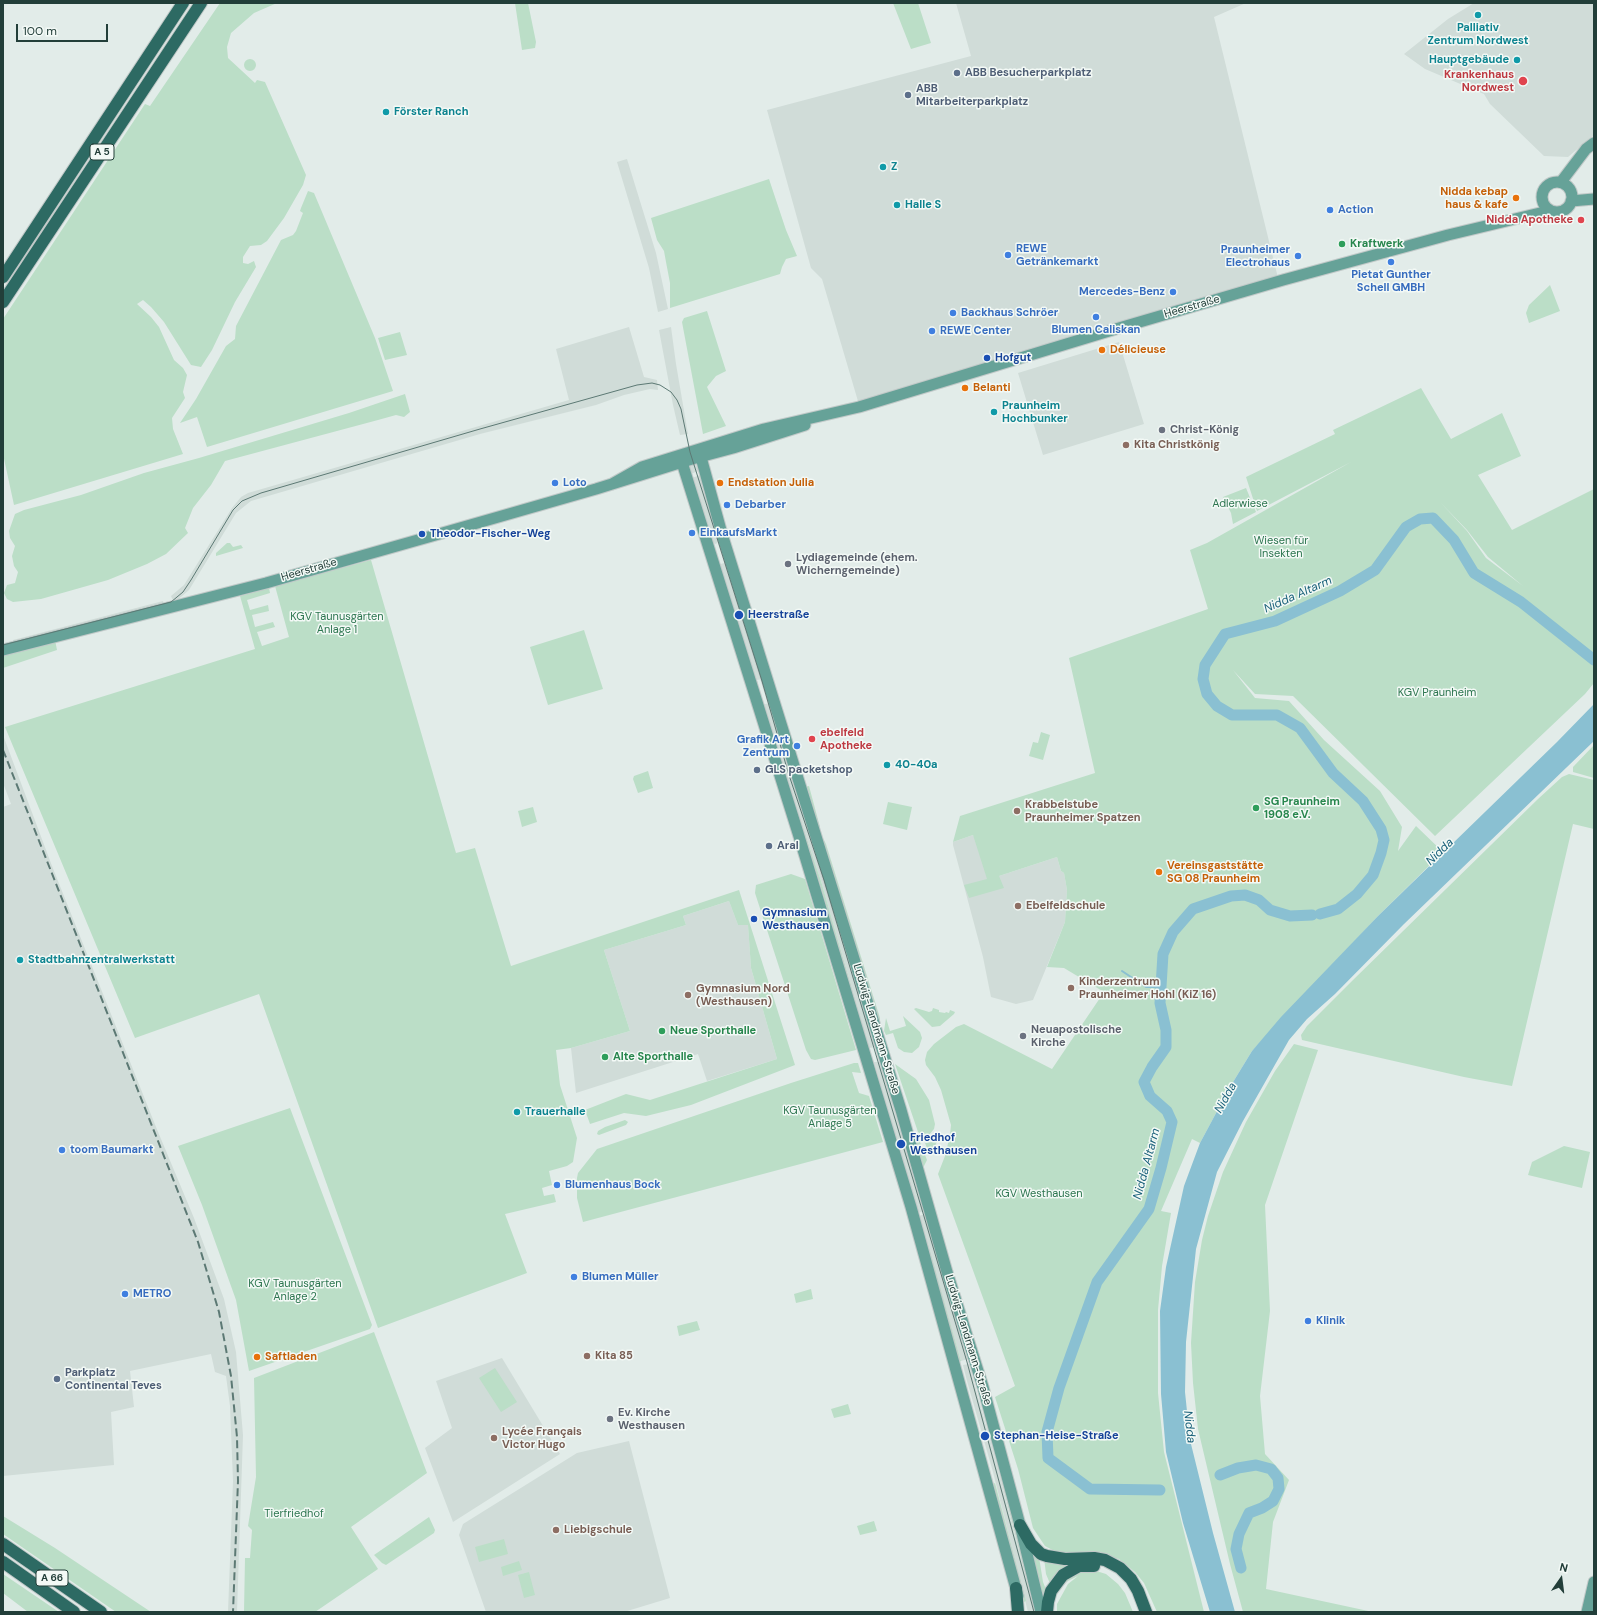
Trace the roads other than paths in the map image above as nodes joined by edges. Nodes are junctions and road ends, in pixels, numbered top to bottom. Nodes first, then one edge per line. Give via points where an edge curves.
1 (183, 3) edge
2 (201, 3) edge
3 (1594, 143) edge
4 (1561, 182) junction
5 (1594, 199) edge
6 (1541, 200) junction
7 (1571, 202) junction
8 (1551, 212) junction
9 (1515, 220) junction
10 (3, 276) edge
11 (3, 302) edge
12 (700, 453) junction
13 (681, 459) junction
14 (3, 650) edge
15 (1020, 1525) junction
16 (3, 1544) edge
17 (3, 1562) edge
18 (1594, 1582) edge
19 (1016, 1588) junction
20 (74, 1612) edge
21 (101, 1612) edge
22 (1018, 1612) edge
23 (1023, 1612) edge
24 (1041, 1612) edge
25 (1047, 1612) edge
26 (1137, 1612) edge
27 (1146, 1612) edge
28 (1587, 1612) edge

1 - 10 highway, A 5
2 - 11 highway, A 5
3 - 4 main road via 1586,149
4 - 6 main road via 1550,184
4 - 7 main road via 1570,188
5 - 7 main road
6 - 8 main road
6 - 9 main road via 1530,212
7 - 8 main road via 1564,210
8 - 9 main road, Heerstraße
9 - 12 main road, Heerstraße via 1448,235 1283,280 835,413 828,418 733,448
12 - 13 main road, Heerstraße
12 - 15 main road, Ludwig-Landmann-Straße via 722,534 882,1046 983,1387
13 - 14 main road, Heerstraße via 612,484 270,582
13 - 19 main road, Ludwig-Landmann-Straße via 911,1207
15 - 24 main road, Ludwig-Landmann-Straße
15 - 27 highway via 1031,1544 1041,1554 1065,1559 1094,1558 1105,1560 1120,1568 1131,1579
16 - 21 highway, A 66
17 - 20 highway, A 66
18 - 28 main road
19 - 22 highway
19 - 23 main road, Ludwig-Landmann-Straße
25 - 26 highway via 1051,1591 1057,1580 1070,1570 1088,1565 1108,1569 1117,1575 1132,1595

